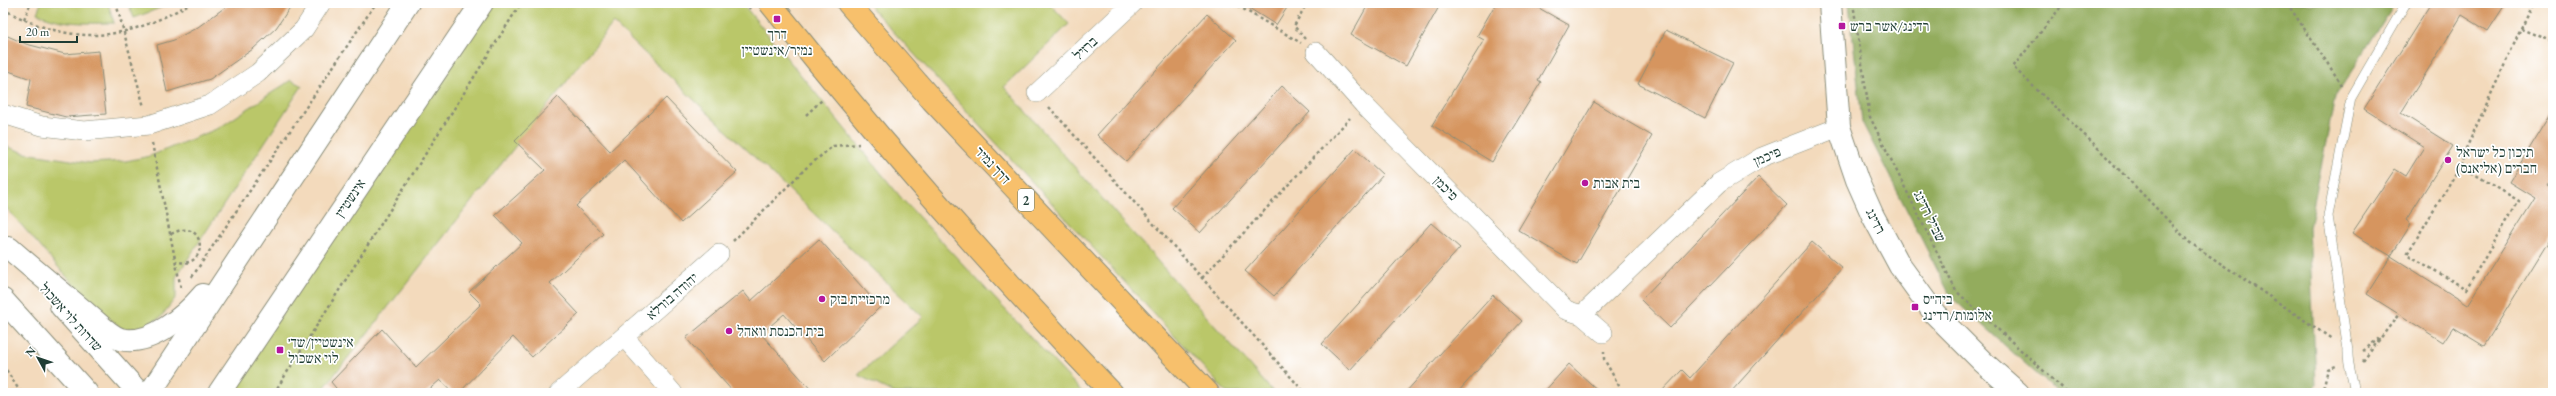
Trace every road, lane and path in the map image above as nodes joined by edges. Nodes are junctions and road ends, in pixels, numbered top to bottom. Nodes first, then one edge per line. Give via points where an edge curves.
1 (31, 3) edge
2 (116, 3) edge
3 (191, 3) edge
4 (321, 3) edge
5 (376, 3) edge
6 (408, 3) edge
7 (482, 3) edge
8 (520, 3) edge
9 (770, 3) edge
10 (848, 3) edge
11 (1133, 3) edge
12 (1233, 3) edge
13 (1307, 3) edge
14 (1830, 3) edge
15 (1853, 3) edge
16 (2064, 3) edge
17 (2287, 3) edge
18 (2406, 3) edge
19 (2534, 3) edge
20 (3, 9) edge
21 (24, 19) junction
22 (2521, 29) junction
23 (124, 32) junction
24 (2553, 42) edge
25 (1316, 52) junction
26 (1037, 94) joint
27 (2351, 98) junction
28 (1363, 104) junction
29 (3, 114) edge
30 (149, 125) junction
31 (1839, 127) junction
32 (885, 143) junction
33 (2461, 166) junction
34 (172, 234) junction
35 (6, 245) edge
36 (240, 254) junction
37 (719, 254) joint
38 (176, 261) junction
39 (1202, 278) junction
40 (190, 279) dead end
41 (186, 285) dead end
42 (3, 300) edge
43 (2399, 314) dead end
44 (1582, 315) junction
45 (23, 323) junction
46 (1603, 333) joint
47 (624, 337) junction
48 (2348, 350) junction
49 (3, 365) edge
50 (234, 371) junction
51 (2352, 374) junction
52 (21, 393) edge
53 (66, 393) edge
54 (87, 393) edge
55 (139, 393) edge
56 (150, 393) edge
57 (219, 393) edge
58 (227, 393) edge
59 (274, 393) edge
60 (559, 393) edge
61 (673, 393) edge
62 (1112, 393) edge
63 (1208, 393) edge
64 (1305, 393) edge
65 (1623, 393) edge
66 (2018, 393) edge
67 (2068, 393) edge
68 (2355, 393) edge

1 - 21 path
2 - 23 path
3 - 23 path via 157,20
4 - 30 street via 304,29 258,73 210,105
5 - 40 path
6 - 36 street
7 - 50 street, אינשטיין
8 - 59 path
9 - 32 highway
10 - 63 highway, דרך נמיר / 2 via 932,100
11 - 26 street, ברזיל
12 - 25 path
13 - 25 path via 1294,26
14 - 31 street, רדינג
15 - 67 path, שביל רדינג via 1870,117 1956,291
16 - 48 path via 2013,67 2096,146 2189,242
17 - 27 path
18 - 27 lane
19 - 22 path
20 - 21 path
21 - 23 path via 66,34
22 - 24 path
22 - 33 path via 2464,153
23 - 30 path
25 - 28 street, פיכמן
26 - 39 path
27 - 48 lane via 2328,216
28 - 39 path
28 - 44 street, פיכמן via 1566,310
29 - 30 street via 42,126 84,131
30 - 34 path
31 - 44 street, פיכמן via 1762,157 1719,183
31 - 66 street, רדינג via 1863,194 1900,266 1935,314
32 - 37 path via 833,146 806,168
32 - 62 highway
33 - 33 path via 2519,201 2466,290 2408,254
34 - 38 path
34 - 38 path via 178,230 189,230 200,242 199,253 192,261
35 - 36 street via 113,335 120,339 132,340 161,331 179,319
35 - 55 street, שדרות לוי אשכול
36 - 56 street
37 - 47 street, יהודה בורלא
38 - 41 path via 181,291
39 - 64 path
42 - 45 street
43 - 51 path
44 - 46 street, פיכמן
45 - 53 street
45 - 54 street
46 - 65 path via 1604,359
47 - 60 street, יהודה בורלא
47 - 61 street
48 - 51 lane via 2347,363
49 - 52 path
50 - 57 street, אינשטיין
50 - 58 street
51 - 68 lane

